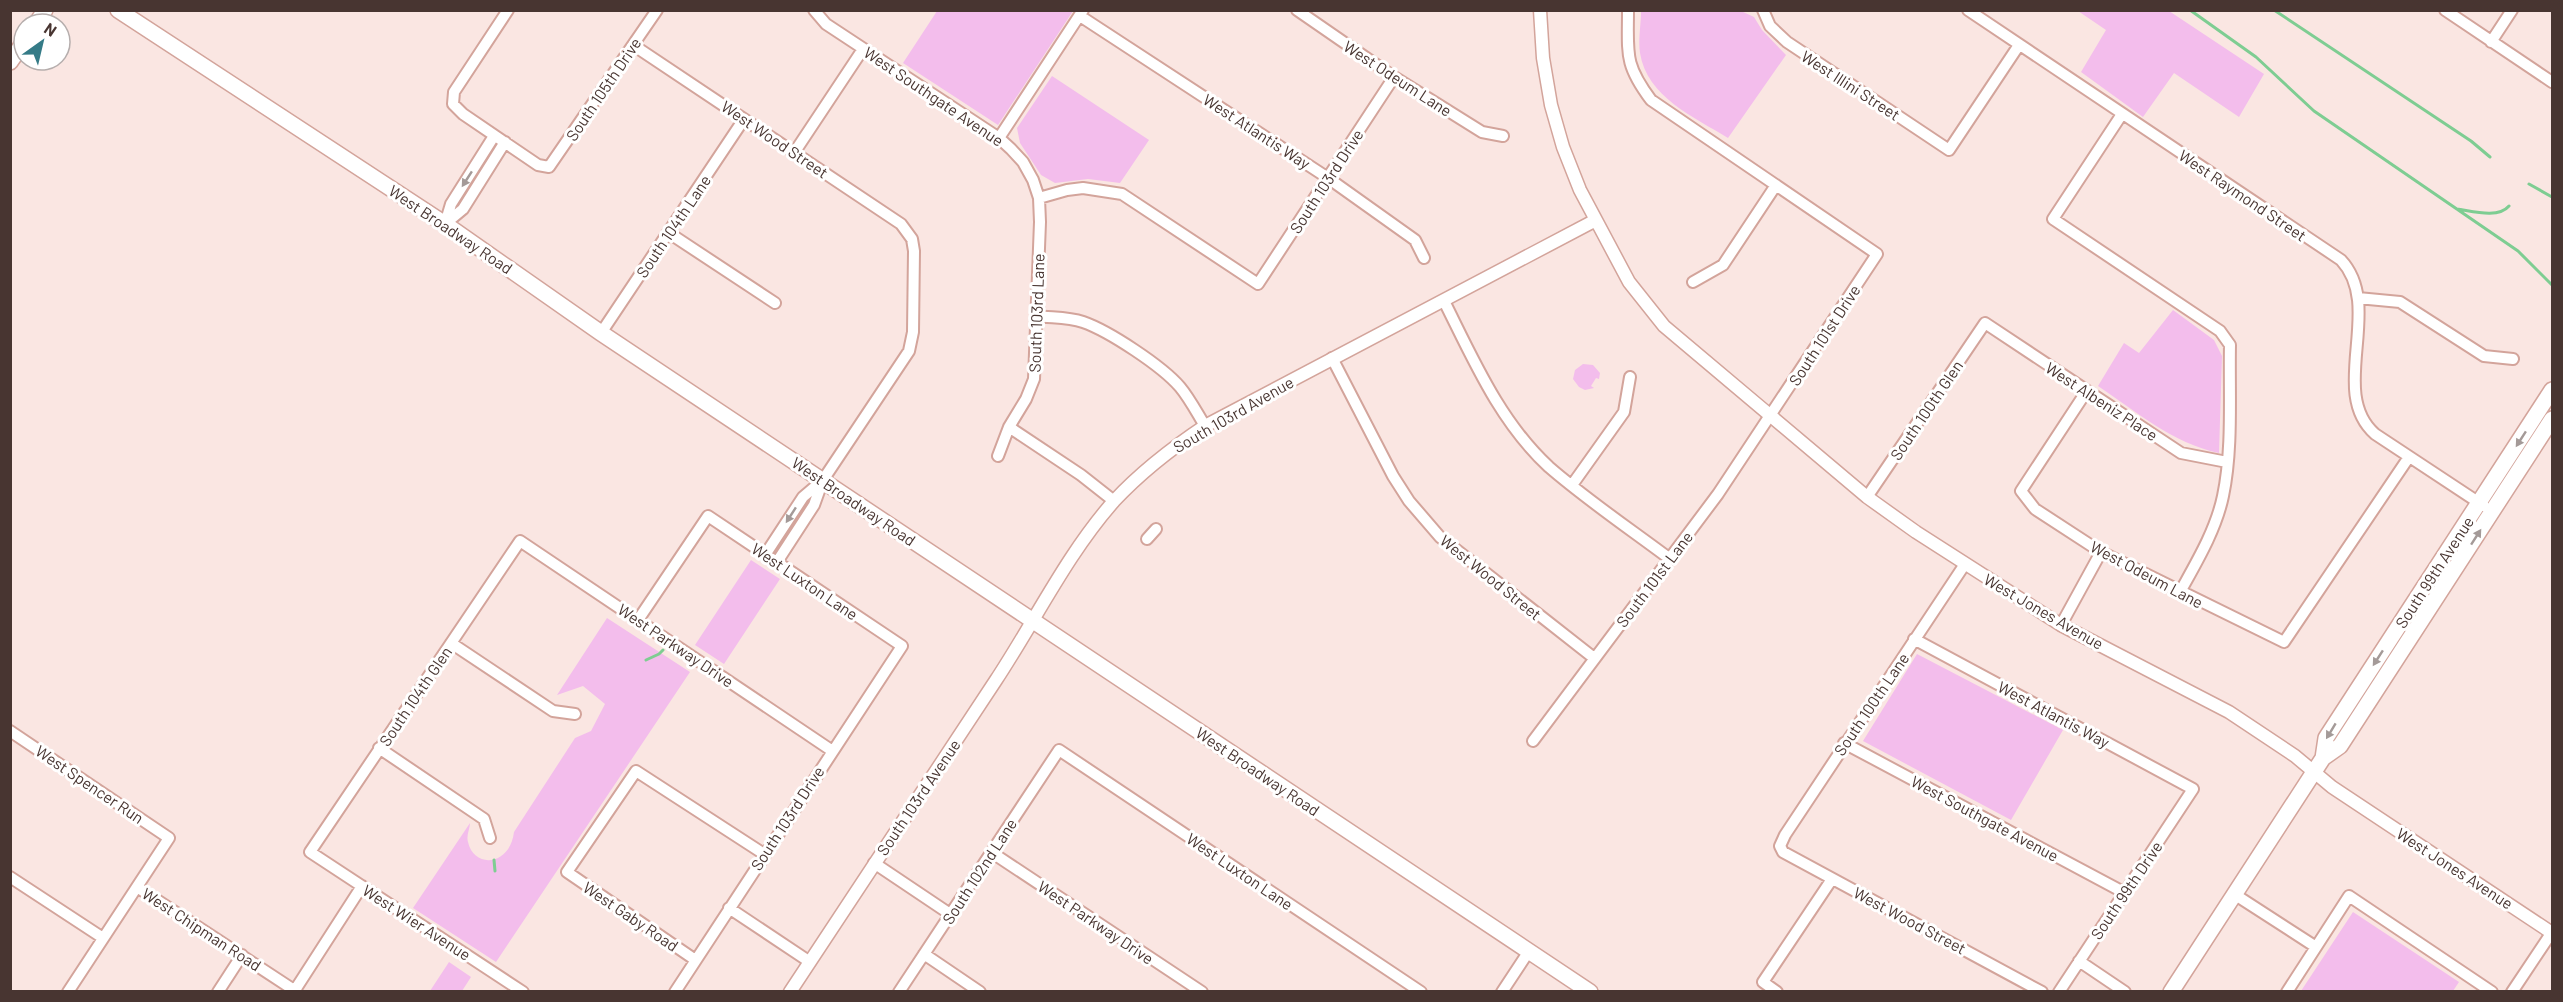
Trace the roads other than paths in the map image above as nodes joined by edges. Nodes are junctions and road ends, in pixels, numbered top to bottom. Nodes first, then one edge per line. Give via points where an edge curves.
1 (118, 10) edge
2 (508, 10) edge
3 (657, 10) edge
4 (1297, 10) edge
5 (1540, 10) edge
6 (1628, 10) edge
7 (1763, 10) edge
8 (1968, 10) edge
9 (2445, 10) edge
10 (2512, 10) edge
11 (813, 11) edge
12 (1082, 13) edge
13 (2491, 42) junction
14 (633, 45) junction
15 (2019, 45) junction
16 (863, 49) junction
17 (1394, 77) junction
18 (2553, 82) edge
19 (2122, 114) junction
20 (744, 119) junction
21 (494, 136) junction
22 (1503, 136) dead end
23 (999, 138) junction
24 (505, 142) junction
25 (794, 153) junction
26 (1328, 178) junction
27 (1776, 185) junction
28 (1039, 198) junction
29 (1594, 221) junction
30 (445, 224) junction
31 (669, 233) junction
32 (1424, 258) dead end
33 (1692, 282) dead end
34 (2358, 298) junction
35 (1444, 301) junction
36 (775, 303) dead end
37 (1037, 316) junction
38 (1985, 323) joint
39 (601, 333) junction
40 (1332, 358) junction
41 (2513, 359) dead end
42 (1630, 377) dead end
43 (2553, 390) edge
44 (2086, 392) junction
45 (1772, 416) junction
46 (2553, 419) edge
47 (1205, 426) junction
48 (1009, 427) junction
49 (998, 456) dead end
50 (2409, 457) junction
51 (2227, 462) junction
52 (823, 480) junction
53 (1572, 485) junction
54 (1867, 497) junction
55 (1114, 501) junction
56 (2479, 503) junction
57 (2492, 512) junction
58 (1156, 529) dead end
59 (1147, 539) dead end
60 (520, 541) joint
61 (2101, 552) junction
62 (765, 555) junction
63 (1670, 559) junction
64 (777, 562) junction
65 (1965, 564) junction
66 (2180, 592) junction
67 (638, 620) junction
68 (1033, 621) junction
69 (2061, 625) junction
70 (1914, 639) junction
71 (451, 643) junction
72 (902, 646) joint
73 (1594, 658) junction
74 (575, 714) dead end
75 (10, 731) edge
76 (1533, 741) dead end
77 (1844, 743) junction
78 (379, 748) junction
79 (831, 750) junction
80 (1059, 750) joint
81 (2319, 764) junction
82 (2193, 789) joint
83 (490, 838) dead end
84 (1780, 846) joint
85 (310, 852) joint
86 (991, 852) junction
87 (764, 854) junction
88 (874, 863) junction
89 (10, 877) edge
90 (1832, 879) junction
91 (362, 886) junction
92 (137, 887) junction
93 (2125, 893) junction
94 (2234, 894) junction
95 (729, 908) junction
96 (950, 914) junction
97 (2552, 932) edge
98 (104, 938) junction
99 (2316, 947) junction
100 (1529, 951) junction
101 (924, 954) junction
102 (242, 955) junction
103 (694, 959) junction
104 (2079, 961) junction
105 (810, 962) junction
106 (296, 991) edge
107 (68, 992) edge
108 (218, 992) edge
109 (523, 992) edge
110 (675, 992) edge
111 (790, 992) edge
112 (899, 992) edge
113 (980, 992) edge
114 (1202, 992) edge
115 (1421, 992) edge
116 (1502, 992) edge
117 (1590, 992) edge
118 (1777, 992) edge
119 (2042, 992) edge
120 (2059, 992) edge
121 (2125, 992) edge
122 (2171, 992) edge
123 (2287, 992) edge
124 (2492, 992) edge
125 (2512, 992) edge

1 - 30 main road, West Broadway Road
2 - 21 street via 454,92 453,104
3 - 14 street, South 105th Drive
4 - 17 street, West Odeum Lane
5 - 29 street via 1551,105 1563,147
6 - 27 street via 1629,58 1635,78 1652,100
7 - 15 street, West Illini Street via 1770,26 1787,42 1949,150
8 - 15 street, West Raymond Street
9 - 13 street
10 - 13 street
11 - 16 street, West Southgate Avenue
12 - 23 street
12 - 26 street, West Atlantis Way
13 - 18 street
14 - 20 street, West Wood Street
14 - 24 street, South 105th Drive via 549,167 538,165
15 - 19 street, West Raymond Street
16 - 23 street, West Southgate Avenue
16 - 25 street
17 - 22 street, West Odeum Lane via 1482,132
17 - 26 street, South 103rd Drive
19 - 34 street, West Raymond Street via 2341,260 2349,269
19 - 51 street via 2053,219 2220,331 2230,345
20 - 25 street, West Wood Street
20 - 31 street, South 104th Lane
21 - 24 street
21 -> 30 street via 451,204
23 - 28 street, West Southgate Avenue via 1023,162
24 - 30 street via 463,209
25 - 52 street, West Wood Street via 901,224 912,239 914,250 913,332 909,351
26 - 28 street, South 103rd Drive via 1258,284 1122,194 1083,188
26 - 32 street, West Atlantis Way via 1415,240
27 - 33 street via 1723,265
27 - 45 street, South 101st Drive via 1877,254
28 - 37 street, South 103rd Lane
29 - 35 street, South 103rd Avenue
29 - 45 street, West Jones Avenue via 1629,282 1664,326
30 - 39 main road, West Broadway Road
31 - 36 street
31 - 39 street, South 104th Lane
34 - 41 street via 2400,302 2484,356
34 - 50 street, West Raymond Street via 2355,401 2359,414 2368,428
35 - 40 street, South 103rd Avenue
35 - 53 street via 1503,412 1548,466
37 - 47 street via 1083,322 1121,343 1179,386
37 - 48 street, South 103rd Lane via 1034,379
38 - 44 street, West Albeniz Place
38 - 54 street, South 100th Glen
39 - 52 main road, West Broadway Road
40 - 47 street, South 103rd Avenue
40 - 73 street, West Wood Street via 1409,501 1440,537
42 - 53 street via 1624,412
43 -> 56 main road, South 99th Avenue
44 - 51 street, West Albeniz Place via 2181,453
44 - 61 street, West Odeum Lane via 2021,491 2035,509
45 - 54 street, West Jones Avenue
45 - 63 street, South 101st Lane
46 - 57 main road, South 99th Avenue
47 - 55 street, South 103rd Avenue via 1158,460
48 - 49 street, South 103rd Lane
48 - 55 street
50 - 56 street
50 - 66 street, West Odeum Lane via 2284,642
51 - 66 street via 2223,498
52 -> 62 street via 803,497
52 - 64 street via 814,505
52 - 68 main road, West Broadway Road
53 - 63 street
54 - 65 street, West Jones Avenue
55 - 68 street, South 103rd Avenue
56 - 57 street
56 -> 81 main road, South 99th Avenue via 2326,738
81 -> 57 main road, South 99th Avenue via 2340,746
58 - 59 street
60 - 67 street, West Parkway Drive
60 - 71 street, South 104th Glen
61 - 66 street, West Odeum Lane
61 - 69 street
62 - 64 street, West Luxton Lane
62 - 67 street, West Luxton Lane via 708,516
63 - 73 street, South 101st Lane
64 - 72 street, West Luxton Lane
65 - 69 street, West Jones Avenue
65 - 70 street, South 100th Lane
67 - 79 street, West Parkway Drive
68 - 88 street, South 103rd Avenue
68 - 100 main road, West Broadway Road
69 - 81 street, West Jones Avenue via 2209,700
70 - 77 street, South 100th Lane
70 - 82 street, West Atlantis Way
71 - 74 street via 553,711
71 - 78 street, South 104th Glen
72 - 79 street, South 103rd Drive
73 - 76 street, South 101st Lane
75 - 92 street, West Spencer Run via 169,838
77 - 84 street, South 100th Lane
77 - 93 street, West Southgate Avenue
78 - 83 street via 484,819
78 - 85 street, South 104th Glen
79 - 87 street, South 103rd Drive
80 - 86 street, South 102nd Lane
80 - 115 street, West Luxton Lane
81 - 94 main road, South 99th Avenue
81 - 97 street, West Jones Avenue via 2332,788
82 - 93 street, South 99th Drive
84 - 90 street, West Wood Street via 1783,852
85 - 91 street, West Wier Avenue
86 - 96 street, South 102nd Lane
86 - 114 street, West Parkway Drive
87 - 95 street, South 103rd Drive
87 - 103 street, West Gaby Road via 636,771 567,872
88 - 96 street
88 - 105 street, South 103rd Avenue
89 - 98 street
90 - 118 street via 1762,982
90 - 119 street, West Wood Street
91 - 106 street
91 - 109 street, West Wier Avenue
92 - 98 street
92 - 102 street, West Chipman Road
93 - 104 street, South 99th Drive
94 - 99 street
94 - 122 main road, South 99th Avenue
95 - 103 street, South 103rd Drive
95 - 105 street
96 - 101 street, South 102nd Lane
97 - 125 street
98 - 107 street
99 - 123 street
99 - 124 street via 2349,896
100 - 116 street
100 - 117 main road, West Broadway Road
101 - 112 street, South 102nd Lane
101 - 113 street
102 - 106 street, West Chipman Road
102 - 108 street
103 - 110 street, South 103rd Drive
104 - 120 street, South 99th Drive
104 - 121 street
105 - 111 street, South 103rd Avenue

